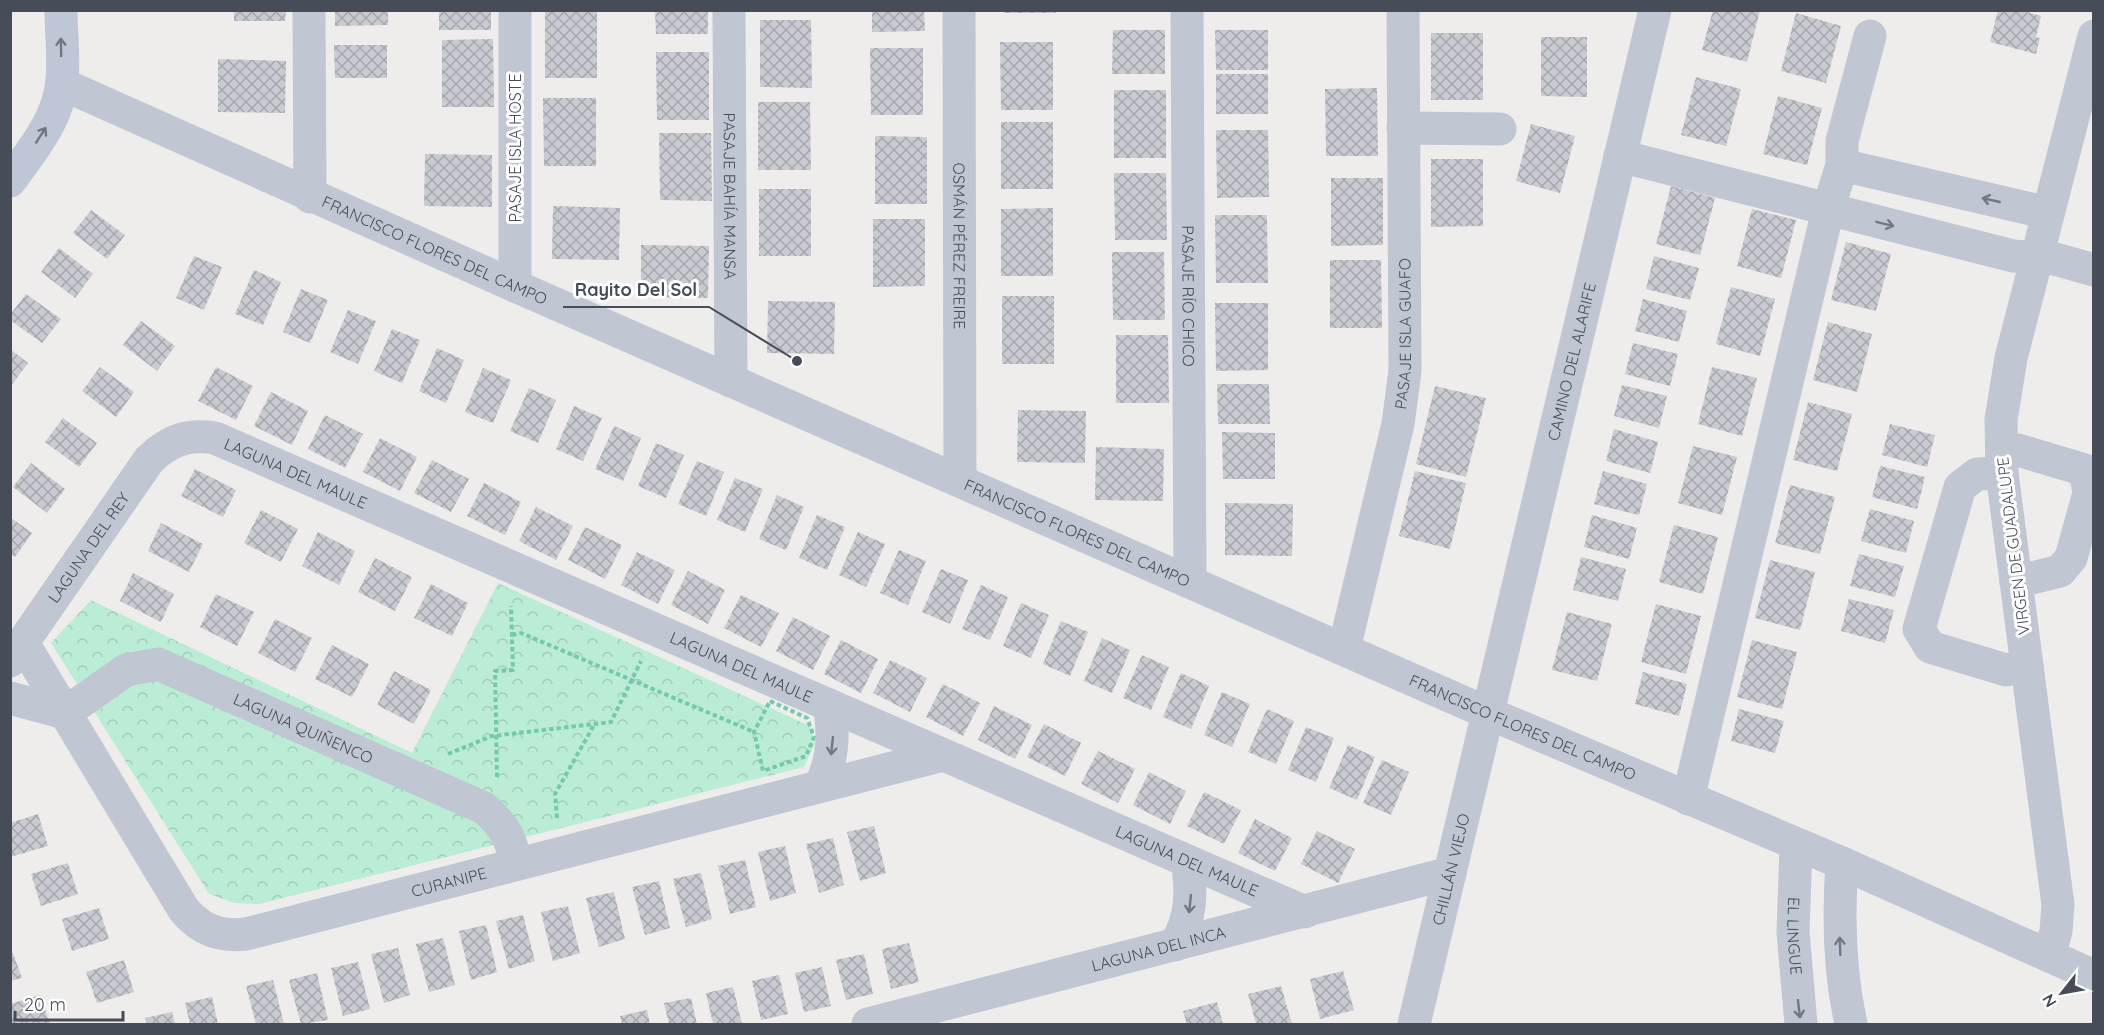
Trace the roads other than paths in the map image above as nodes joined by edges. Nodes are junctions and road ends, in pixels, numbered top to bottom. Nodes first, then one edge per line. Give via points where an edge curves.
1 (61, 10) edge
2 (309, 10) edge
3 (515, 10) edge
4 (729, 10) edge
5 (958, 10) edge
6 (1187, 10) edge
7 (1403, 10) edge
8 (1655, 10) edge
9 (1870, 36) dead end
10 (2094, 36) edge
11 (2089, 75) edge
12 (62, 84) junction
13 (1403, 128) junction
14 (1500, 129) dead end
15 (1620, 156) junction
16 (1842, 165) junction
17 (10, 181) edge
18 (310, 196) junction
19 (1828, 210) junction
20 (2048, 213) junction
21 (2037, 258) junction
22 (2094, 270) edge
23 (515, 286) junction
24 (731, 381) junction
25 (175, 441) joint
26 (2002, 463) junction
27 (960, 481) junction
28 (1190, 582) junction
29 (2016, 582) junction
30 (1344, 649) junction
31 (17, 652) edge
32 (2027, 665) junction
33 (10, 698) edge
34 (829, 705) junction
35 (65, 713) junction
36 (1488, 713) junction
37 (944, 755) junction
38 (820, 786) junction
39 (1688, 799) junction
40 (1796, 846) junction
41 (1187, 861) junction
42 (516, 863) junction
43 (1842, 863) junction
44 (1450, 873) junction
45 (1305, 912) junction
46 (1175, 945) junction
47 (2049, 956) junction
48 (2094, 976) edge
49 (868, 1024) edge
50 (1414, 1024) edge
51 (1801, 1024) edge
52 (1851, 1024) edge

12 -> 1 street
2 - 18 street
3 - 23 street, PASAJE ISLA HOSTE
4 - 24 street, PASAJE BAHÍA MANSA
5 - 27 street, OSMÁN PÉREZ FREIRE
6 - 28 street, PASAJE RÍO CHICO
7 - 13 street, PASAJE ISLA GUAFO
8 - 15 street, CAMINO DEL ALARIFE
9 - 16 street via 1842,141
10 - 11 street, VIRGEN DE GUADALUPE
11 - 20 street, VIRGEN DE GUADALUPE
17 -> 12 street via 49,123
12 - 18 street, FRANCISCO FLORES DEL CAMPO
13 - 14 street
13 - 30 street, PASAJE ISLA GUAFO via 1405,371 1398,424
15 - 19 street
15 - 36 street, CAMINO DEL ALARIFE
16 - 19 street
20 -> 16 street
18 - 23 street, FRANCISCO FLORES DEL CAMPO
19 -> 21 street via 2013,256
19 - 39 street
20 - 21 street, VIRGEN DE GUADALUPE
21 - 22 street
21 - 26 street, VIRGEN DE GUADALUPE via 2011,358 2001,420
23 - 24 street, FRANCISCO FLORES DEL CAMPO
24 - 27 street, FRANCISCO FLORES DEL CAMPO
25 - 31 street, LAGUNA DEL REY via 149,460
25 - 34 street, LAGUNA DEL MAULE via 188,437 215,438
26 - 29 street, VIRGEN DE GUADALUPE
26 - 29 street via 2018,450 2085,470 2089,493 2071,558 2060,571
26 - 32 street via 1960,487 1918,629 1930,647 2006,670
27 - 28 street, FRANCISCO FLORES DEL CAMPO
28 - 30 street, FRANCISCO FLORES DEL CAMPO
29 - 32 street, VIRGEN DE GUADALUPE
30 - 36 street, FRANCISCO FLORES DEL CAMPO
31 - 35 street, CURANIPE
32 - 47 street, VIRGEN DE GUADALUPE via 2058,905
33 - 35 street
34 - 37 street, LAGUNA DEL MAULE
34 -> 38 street via 830,763
35 - 42 street, LAGUNA QUIÑENCO via 126,670 158,664 484,808 510,837
35 - 42 street, CURANIPE via 184,910 212,932 246,934
36 - 39 street, FRANCISCO FLORES DEL CAMPO
36 - 44 street, CHILLÁN VIEJO
37 - 38 street, CURANIPE
37 - 41 street, LAGUNA DEL MAULE
38 - 42 street, CURANIPE
39 - 40 street, FRANCISCO FLORES DEL CAMPO
40 - 43 street, FRANCISCO FLORES DEL CAMPO
40 -> 51 street, EL LINGUE via 1793,932
41 - 45 street, LAGUNA DEL MAULE
41 -> 46 street via 1191,899 1184,932
43 - 47 street, FRANCISCO FLORES DEL CAMPO
52 -> 43 street via 1839,952
44 - 45 street, LAGUNA DEL INCA
44 - 50 street, CHILLÁN VIEJO
45 - 46 street, LAGUNA DEL INCA
46 - 49 street, LAGUNA DEL INCA
47 - 48 street, FRANCISCO FLORES DEL CAMPO

